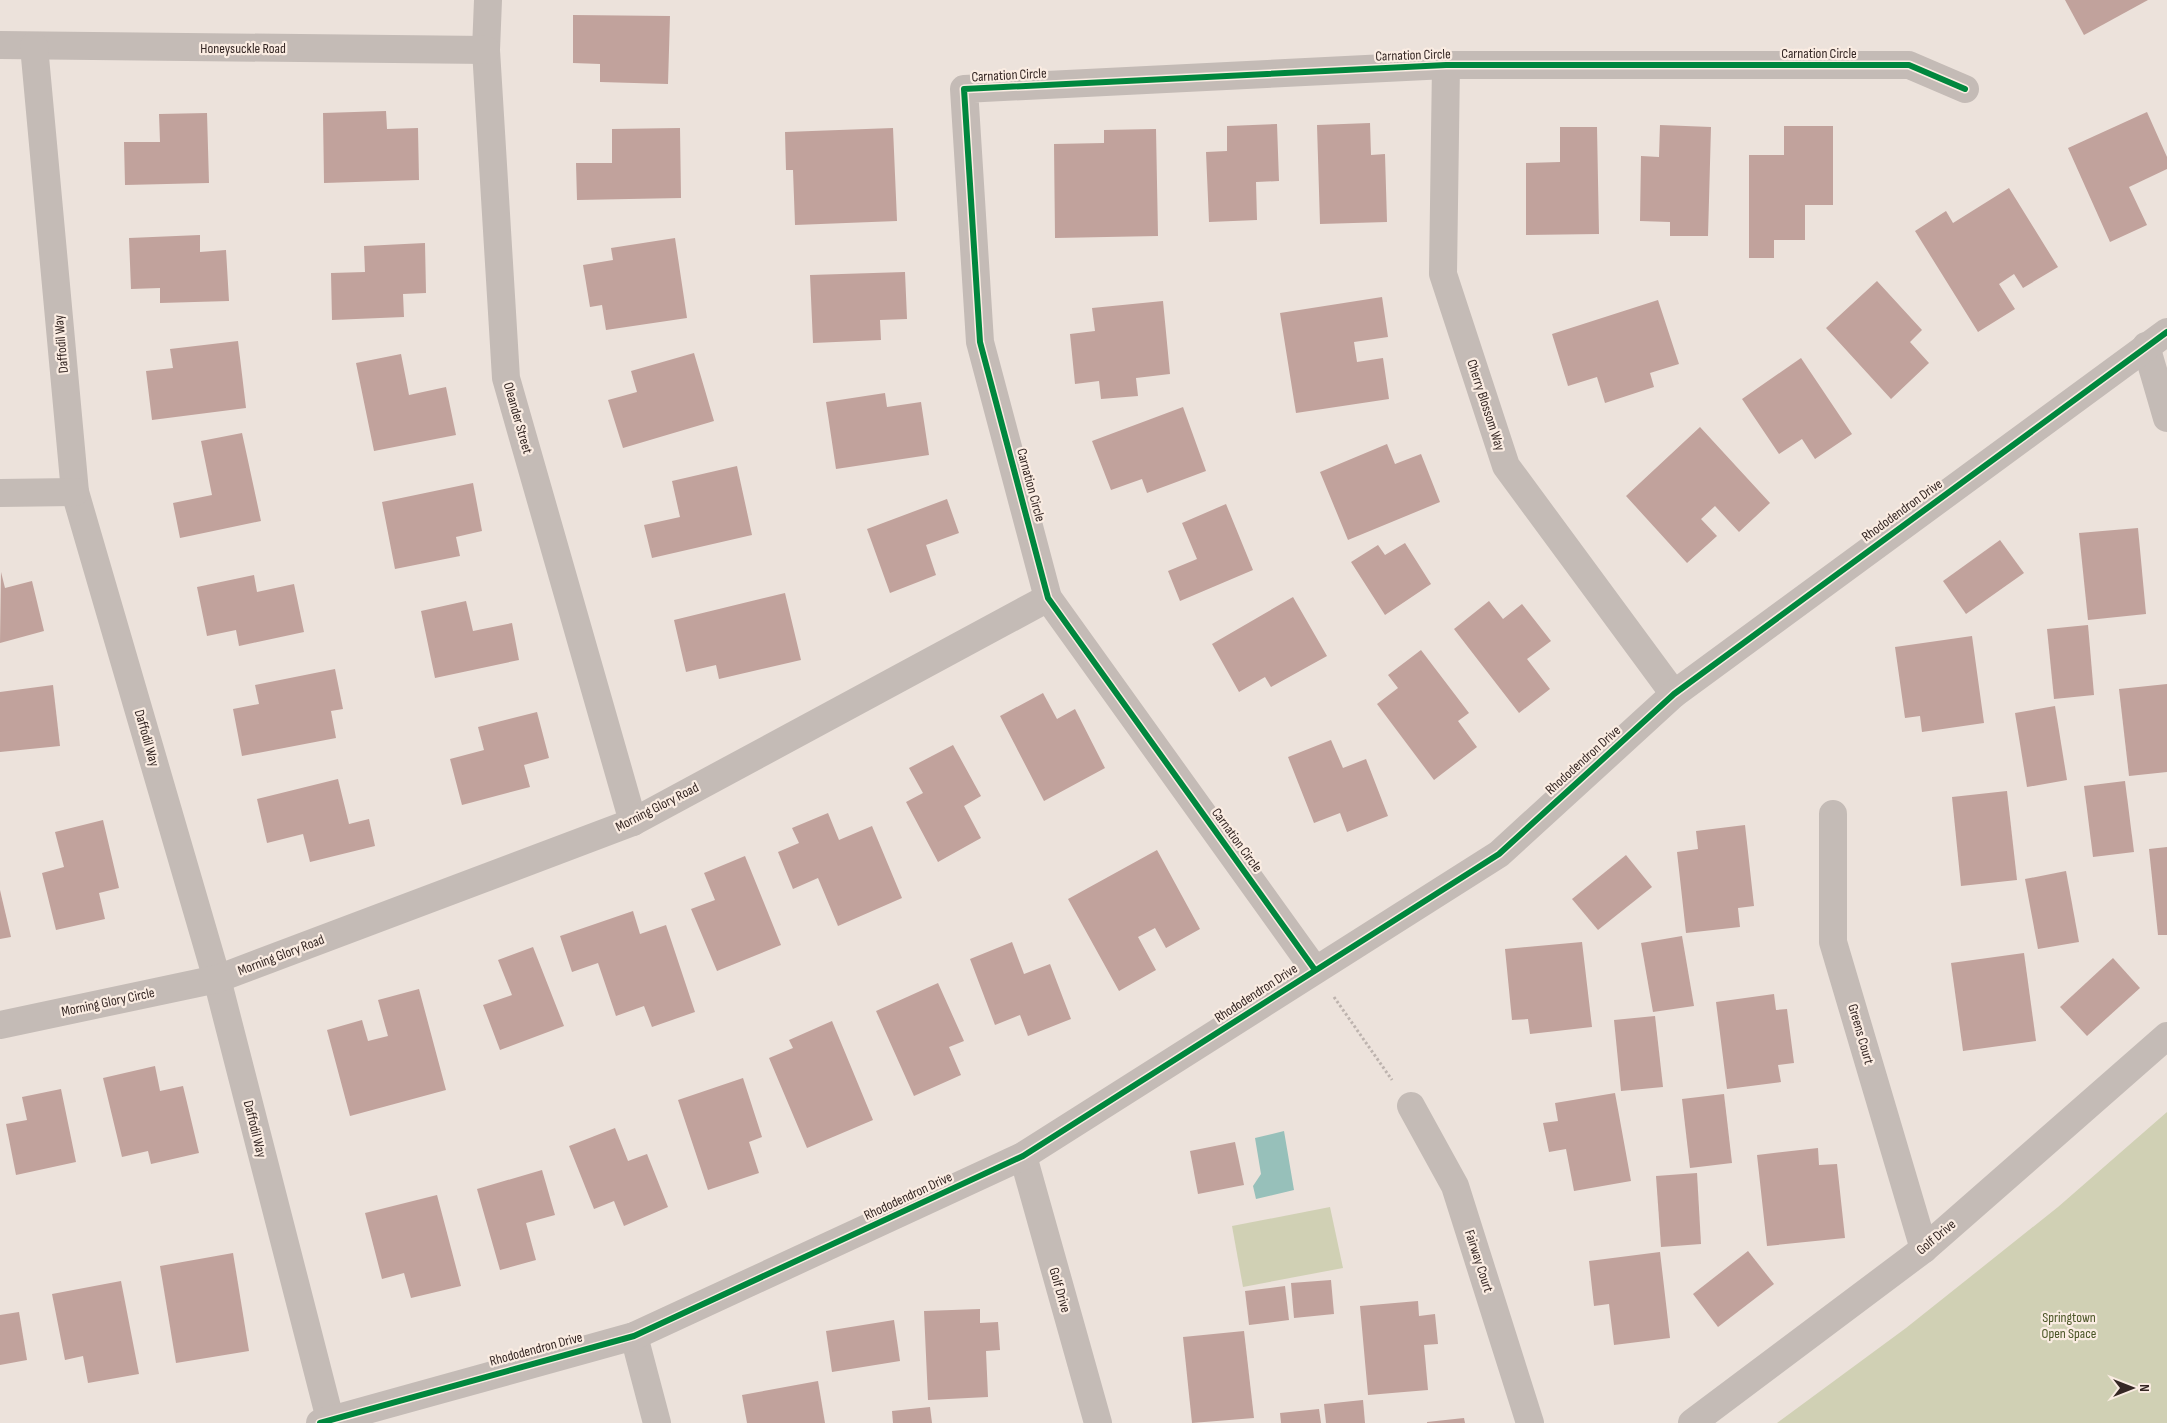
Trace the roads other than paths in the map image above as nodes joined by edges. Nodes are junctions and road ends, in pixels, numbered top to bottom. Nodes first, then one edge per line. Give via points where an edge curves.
1 (488, 0) edge
2 (0, 45) edge
3 (34, 46) junction
4 (486, 50) junction
5 (1446, 66) junction
6 (1965, 89) dead end
7 (2157, 339) edge
8 (2167, 418) edge
9 (75, 492) junction
10 (0, 493) edge
11 (1048, 598) junction
12 (1674, 694) junction
13 (1834, 814) dead end
14 (633, 822) junction
15 (1315, 970) junction
16 (217, 979) junction
17 (0, 1025) edge
18 (2167, 1036) edge
19 (1411, 1106) road end
20 (1023, 1156) junction
21 (1924, 1249) junction
22 (634, 1336) junction
23 (325, 1421) edge
24 (657, 1423) edge
25 (1098, 1423) edge
26 (1530, 1423) edge
27 (1692, 1423) edge

1 - 4 street, Oleander Street
2 - 3 street, Honeysuckle Road
3 - 4 street, Honeysuckle Road
3 - 9 street, Daffodil Way
4 - 14 street, Oleander Street via 506,378
5 - 6 street, Carnation Circle via 1909,66
5 - 11 street, Carnation Circle via 964,89 980,342
5 - 12 street, Cherry Blossom Way via 1443,274 1506,466
7 - 8 street
7 - 12 street, Rhododendron Drive
9 - 10 street
9 - 16 street, Daffodil Way
11 - 14 street, Morning Glory Road
11 - 15 street, Carnation Circle
12 - 15 street, Rhododendron Drive via 1499,854
13 - 21 street, Greens Court via 1834,942
14 - 16 street, Morning Glory Road
15 - 20 street, Rhododendron Drive
16 - 17 street, Morning Glory Circle
16 - 23 street, Daffodil Way
18 - 21 street, Golf Drive
19 - 26 street, Fairway Court via 1455,1186
20 - 22 street, Rhododendron Drive
20 - 25 street, Golf Drive
21 - 27 street, Golf Drive
22 - 23 street, Rhododendron Drive
22 - 24 street

